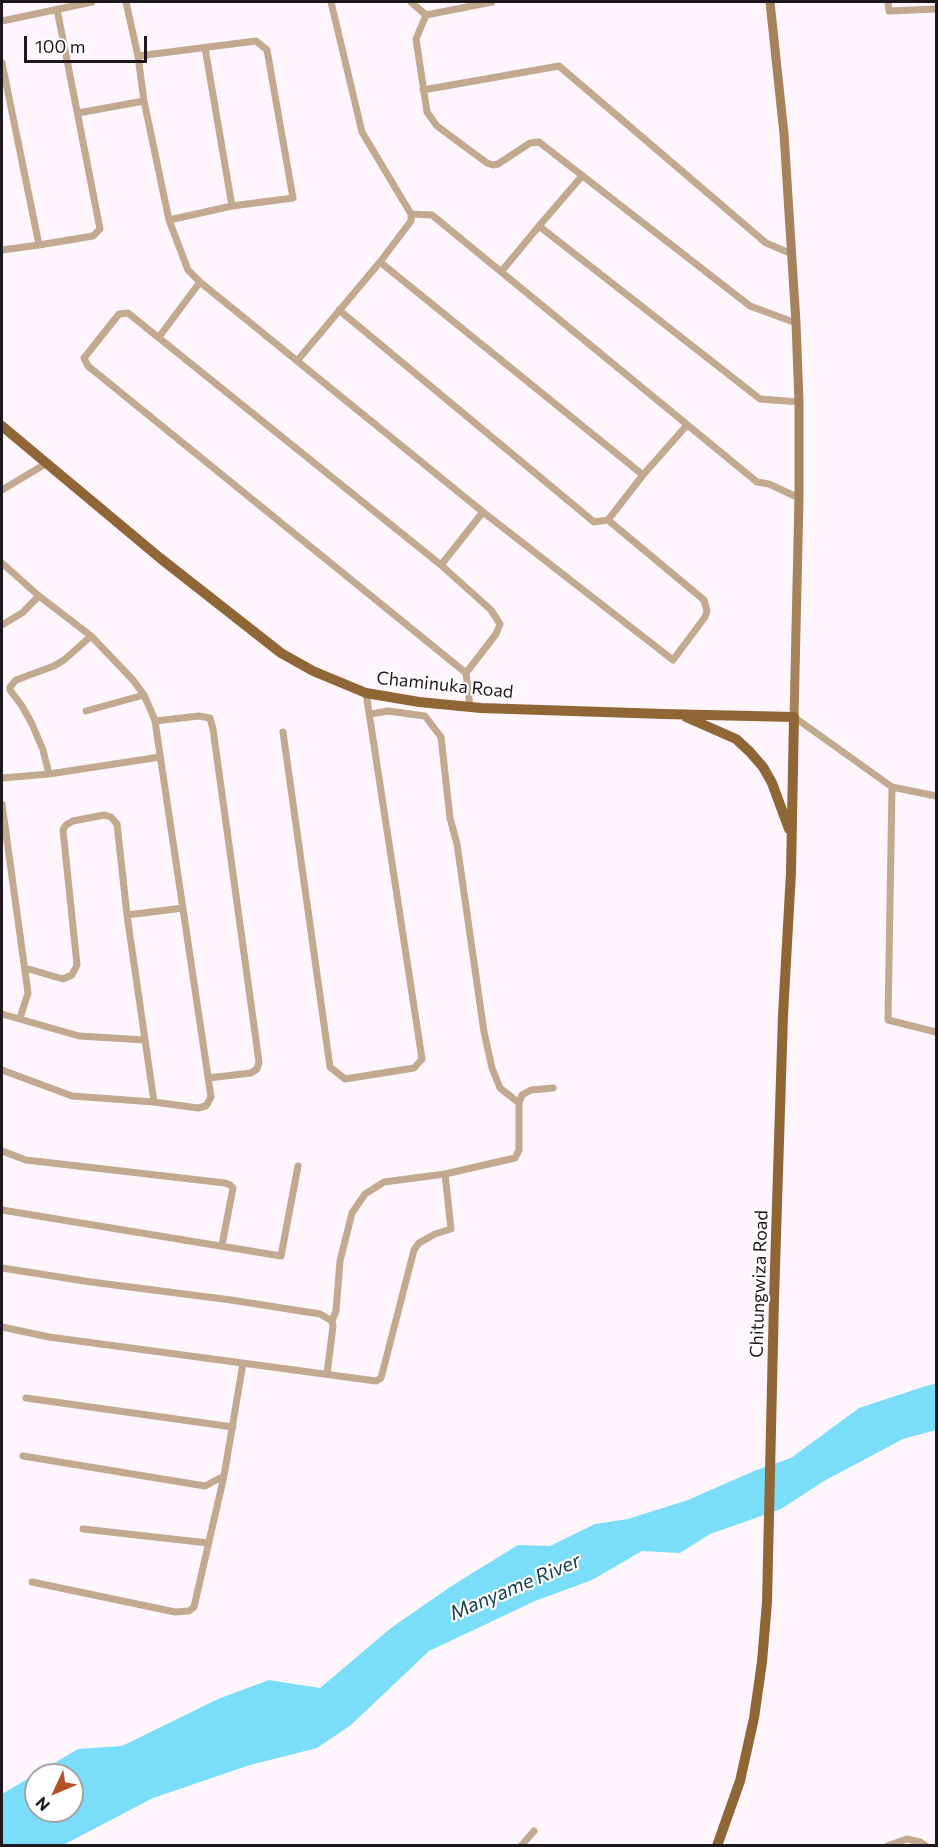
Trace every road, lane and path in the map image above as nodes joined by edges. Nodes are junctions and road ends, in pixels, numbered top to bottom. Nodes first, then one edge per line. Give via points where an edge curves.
1 (93, 2) edge
2 (126, 2) edge
3 (332, 2) edge
4 (411, 2) edge
5 (492, 2) edge
6 (770, 2) edge
7 (888, 2) edge
8 (57, 9) junction
9 (936, 9) edge
10 (426, 15) junction
11 (2, 21) edge
12 (205, 48) junction
13 (138, 56) junction
14 (2, 63) edge
15 (423, 90) junction
16 (144, 101) junction
17 (78, 112) junction
18 (582, 176) junction
19 (232, 206) junction
20 (411, 214) junction
21 (169, 220) junction
22 (538, 225) junction
23 (39, 245) junction
24 (2, 250) edge
25 (792, 254) junction
26 (380, 262) junction
27 (501, 272) junction
28 (200, 282) junction
29 (339, 310) junction
30 (796, 323) junction
31 (159, 337) junction
32 (297, 361) junction
33 (799, 402) junction
34 (687, 425) junction
35 (2, 426) edge
36 (46, 464) junction
37 (643, 475) junction
38 (2, 489) edge
39 (799, 498) junction
40 (483, 512) junction
41 (608, 520) junction
42 (2, 563) edge
43 (441, 565) junction
44 (39, 596) junction
45 (2, 625) edge
46 (91, 636) junction
47 (466, 673) junction
48 (366, 693) junction
49 (144, 695) junction
50 (470, 707) junction
51 (86, 711) dead end
52 (371, 714) junction
53 (680, 714) junction
54 (794, 717) junction
55 (155, 721) junction
56 (283, 732) dead end
57 (160, 757) junction
58 (49, 774) junction
59 (2, 778) edge
60 (892, 787) junction
61 (936, 796) edge
62 (2, 804) edge
63 (792, 837) junction
64 (183, 908) junction
65 (127, 915) junction
66 (25, 968) junction
67 (2, 1014) edge
68 (20, 1018) junction
69 (936, 1032) edge
70 (145, 1040) junction
71 (2, 1070) edge
72 (208, 1078) junction
73 (553, 1088) dead end
74 (154, 1102) junction
75 (519, 1103) junction
76 (2, 1151) edge
77 (298, 1166) dead end
78 (445, 1174) junction
79 (2, 1210) edge
80 (222, 1245) junction
81 (2, 1268) edge
82 (332, 1321) junction
83 (2, 1327) edge
84 (243, 1363) junction
85 (327, 1374) junction
86 (26, 1398) dead end
87 (233, 1427) junction
88 (23, 1456) dead end
89 (224, 1476) junction
90 (83, 1529) dead end
91 (208, 1543) junction
92 (32, 1582) dead end
93 (534, 1831) dead end
94 (521, 1845) edge
95 (717, 1845) edge
96 (887, 1845) edge
97 (926, 1845) edge

1 - 8 street
2 - 13 street
3 - 20 street via 362,132
4 - 10 street
5 - 10 street
6 - 25 main road
7 - 9 street via 889,11
8 - 11 street
8 - 17 street
10 - 15 street via 416,39
12 - 13 street
12 - 19 street
12 - 19 street via 256,41 267,50 293,198
13 - 16 street
14 - 23 street
15 - 18 street via 427,112 437,126 490,165 536,141
15 - 25 street via 559,66 766,243
16 - 17 street
16 - 21 street
17 - 23 street via 100,229 93,236
18 - 22 street
18 - 30 street via 750,306
19 - 21 street
20 - 26 street via 411,221
20 - 27 street via 432,215
21 - 28 street via 188,270
22 - 27 street
22 - 33 street via 760,399
23 - 24 street
25 - 30 main road
26 - 29 street
26 - 37 street
27 - 34 street
28 - 31 street
28 - 32 street
29 - 32 street
29 - 41 street via 594,522
30 - 33 main road
31 - 43 street
31 - 47 street via 128,312 119,314 84,358 104,380
32 - 40 street
33 - 39 main road
34 - 37 street
34 - 39 street via 757,482
35 - 36 main road, Chaminuka Road
36 - 38 street
36 - 48 main road, Chaminuka Road via 281,652 313,671
37 - 41 street
39 - 54 main road
40 - 41 street via 673,660 705,617 704,600
40 - 43 street
42 - 44 street
43 - 47 street via 491,610 500,624
44 - 45 street
44 - 46 street
46 - 49 street
46 - 58 street via 64,660 16,680 10,687 44,750
47 - 50 street
48 - 50 main road, Chaminuka Road
48 - 52 street
49 - 51 street
49 - 55 street
50 - 53 main road, Chaminuka Road
52 - 56 street via 422,1059 414,1068 345,1079 330,1067
52 - 75 street via 388,711 425,716 441,736 484,1032 500,1088
53 - 54 main road, Chaminuka Road
53 - 63 main road via 736,739 750,752 772,783
54 - 60 street
54 - 63 main road, Chitungwiza Road
55 - 57 street
55 - 72 street via 199,716 210,718 213,729 259,1062 251,1074
57 - 58 street
57 - 64 street
58 - 59 street
60 - 61 street
60 - 69 street via 888,1020
62 - 66 street
63 - 95 main road, Chitungwiza Road via 765,1626 754,1718 740,1781
64 - 65 street
64 - 72 street
65 - 66 street via 115,820 104,815 73,821 63,830 63,839 77,965 72,975 63,980
65 - 70 street
66 - 68 street via 28,993
67 - 68 street
68 - 70 street via 79,1036
70 - 74 street
71 - 74 street via 72,1096
72 - 74 street via 211,1097 206,1106
73 - 75 street via 531,1090 522,1095
75 - 78 street via 519,1150 515,1158
76 - 80 street via 26,1160 230,1185 233,1188
77 - 80 street via 281,1256
78 - 82 street via 384,1182 365,1194 352,1213 340,1261
78 - 85 street via 451,1229 419,1243 414,1250 381,1378 370,1382
79 - 80 street
81 - 82 street via 320,1314
82 - 85 street
83 - 84 street
84 - 85 street
84 - 87 street
86 - 87 street
87 - 89 street
88 - 89 street via 205,1486
89 - 91 street
90 - 91 street
91 - 92 street via 194,1607 189,1611 175,1612
93 - 94 street
96 - 97 street via 907,1839

